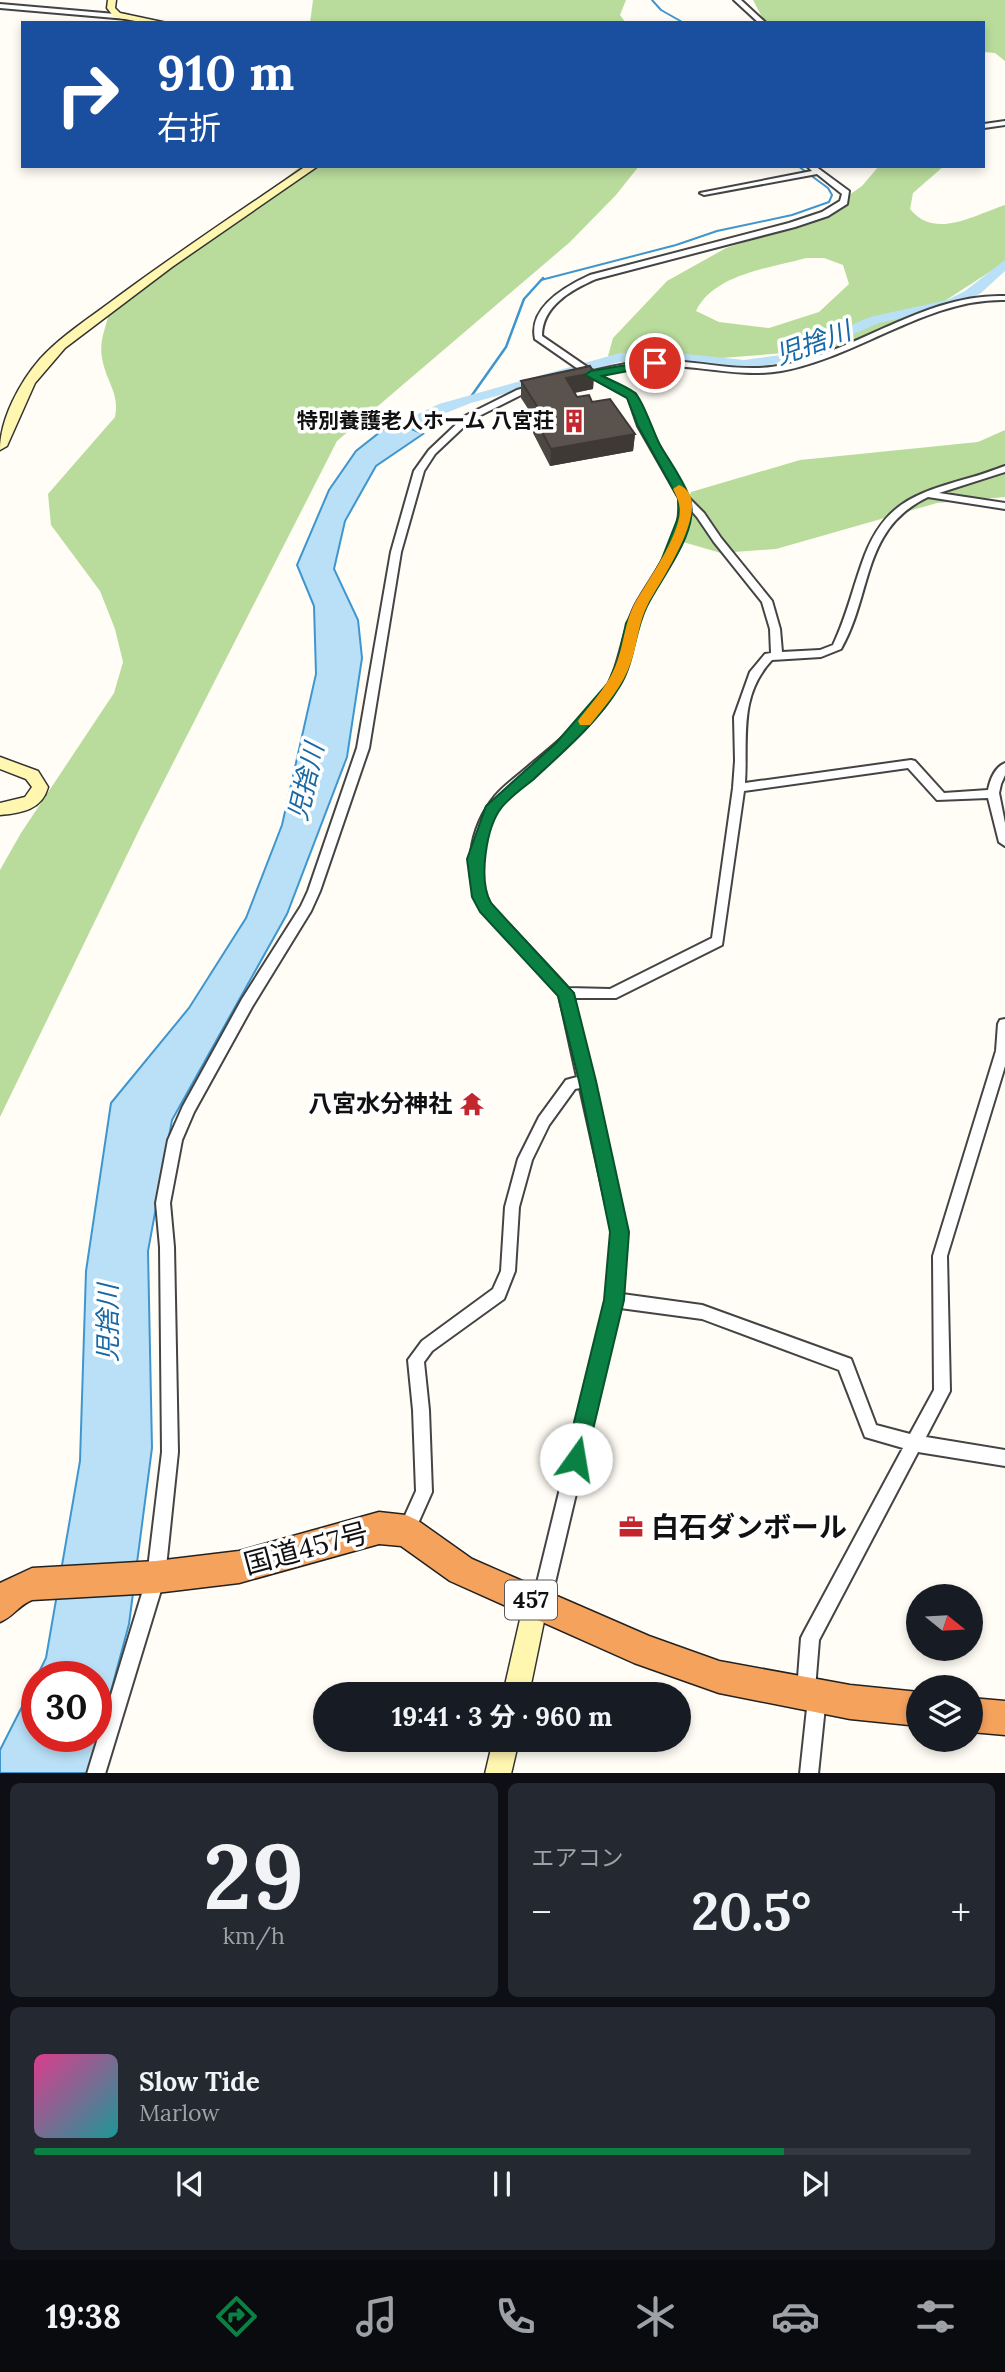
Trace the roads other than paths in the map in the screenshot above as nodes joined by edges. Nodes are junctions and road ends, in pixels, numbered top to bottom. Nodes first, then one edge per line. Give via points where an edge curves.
1 (112, 0) edge
2 (737, 0) edge
3 (0, 6) edge
4 (131, 18) junction
5 (150, 21) edge
6 (761, 21) edge
7 (1005, 123) edge
8 (985, 126) edge
9 (310, 168) edge
10 (813, 168) edge
11 (818, 172) junction
12 (704, 193) dead end
13 (1005, 298) edge
14 (588, 374) junction
15 (567, 380) edge
16 (544, 386) edge
17 (0, 446) edge
18 (1005, 469) edge
19 (926, 494) junction
20 (684, 498) junction
21 (1005, 506) edge
22 (777, 656) junction
23 (0, 763) edge
24 (1005, 767) edge
25 (739, 788) junction
26 (992, 794) junction
27 (0, 809) edge
28 (1005, 842) edge
29 (565, 993) junction
30 (1005, 1024) edge
31 (587, 1081) junction
32 (614, 1300) junction
33 (913, 1443) junction
34 (1005, 1458) edge
35 (406, 1531) junction
36 (153, 1577) junction
37 (536, 1602) junction
38 (0, 1606) edge
39 (519, 1682) edge
40 (811, 1694) junction
41 (906, 1708) edge
42 (983, 1716) edge
43 (1005, 1718) edge
44 (503, 1752) edge
45 (96, 1773) edge
46 (498, 1773) edge
47 (809, 1773) edge

1 - 4 street via 114,13
2 - 6 street
3 - 4 street
4 - 5 street
7 - 8 street
9 - 17 street via 61,345 29,383
10 - 11 street
11 - 12 street
11 - 14 street via 847,197 825,214 616,270 577,283 552,303 540,318 538,337
13 - 14 street via 982,297 799,364 746,372 655,363
14 - 15 street
14 - 20 street via 632,396 643,426
16 - 36 street via 520,392 468,418 419,471 396,552 363,748 314,891 247,1003 175,1140 163,1203 170,1452
18 - 19 street
19 - 21 street
19 - 22 street via 897,510 873,541 850,621 837,647 821,653
20 - 22 street via 767,601
20 - 29 street via 685,515 673,551 640,605 614,684 561,746 494,806 474,859 485,907
22 - 25 street via 760,664 741,709
23 - 27 street via 32,775 40,787 32,801
24 - 26 street via 997,775
25 - 26 street via 911,764 941,797
25 - 29 street via 718,941 611,994
26 - 28 street
29 - 31 street
30 - 33 street via 1003,1051 940,1256 942,1391
31 - 32 street via 620,1232
31 - 35 street via 571,1084 534,1137 513,1207 512,1246 499,1294 427,1346 416,1360 424,1492
32 - 33 street via 702,1312 845,1364 871,1431
32 - 37 street via 544,1591
33 - 34 street
33 - 40 street via 810,1638
35 - 36 highway, 国道457号 via 379,1528 239,1567
35 - 37 highway, 457 via 461,1570
36 - 38 highway, 国道457号 via 32,1584 14,1591
36 - 45 street
37 - 39 street
37 - 40 highway, 457 via 646,1651 719,1677
40 - 41 highway, 457
40 - 47 street
42 - 43 highway
44 - 46 street

